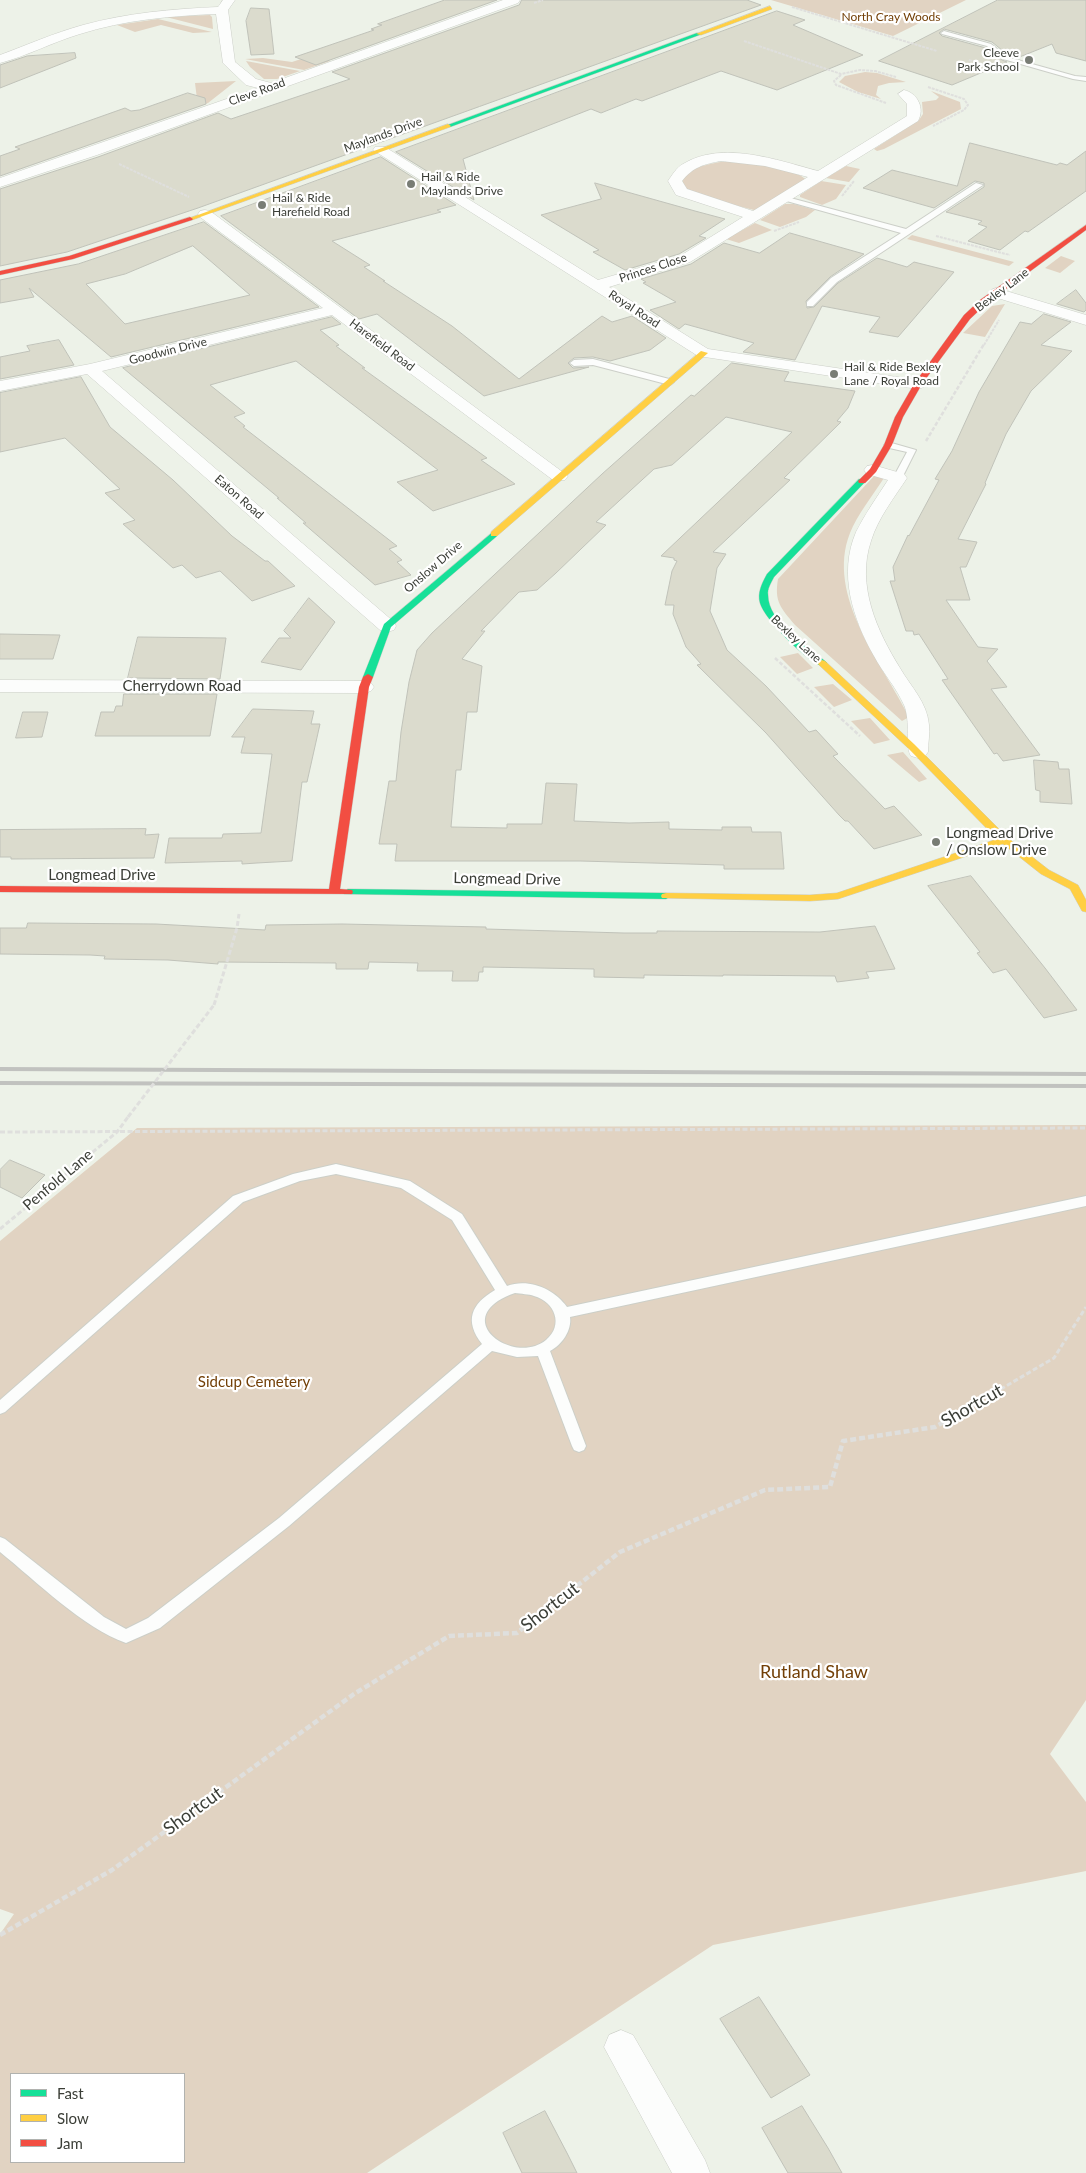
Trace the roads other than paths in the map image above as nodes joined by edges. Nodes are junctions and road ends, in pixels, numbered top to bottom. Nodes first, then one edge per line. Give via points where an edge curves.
1 (514, 0) edge
2 (226, 5) edge
3 (770, 8) dead end
4 (944, 34) dead end
5 (0, 59) edge
6 (1086, 79) edge
7 (271, 87) junction
8 (904, 94) dead end
9 (380, 150) junction
10 (821, 176) junction
11 (0, 182) edge
12 (978, 185) dead end
13 (786, 198) junction
14 (211, 212) junction
15 (756, 216) junction
16 (1086, 227) edge
17 (908, 232) junction
18 (0, 273) edge
19 (598, 286) junction
20 (996, 293) junction
21 (810, 304) dead end
22 (335, 310) junction
23 (1086, 320) edge
24 (704, 353) junction
25 (574, 363) dead end
26 (90, 369) junction
27 (670, 382) junction
28 (918, 384) junction
29 (0, 386) edge
30 (888, 445) junction
31 (872, 470) junction
32 (559, 476) junction
33 (898, 478) junction
34 (387, 626) junction
35 (0, 686) edge
36 (364, 687) junction
37 (918, 752) junction
38 (1004, 840) junction
39 (1086, 882) edge
40 (1074, 888) junction
41 (0, 889) edge
42 (334, 892) junction
43 (1086, 910) edge
44 (1086, 1201) edge
45 (503, 1291) junction
46 (563, 1313) junction
47 (492, 1343) junction
48 (542, 1348) junction
49 (0, 1408) edge
50 (579, 1446) dead end
51 (0, 1543) edge
52 (621, 2047) dead end
53 (692, 2173) edge

1 - 7 street, Cleve Road
2 - 5 street via 116,20 84,28
2 - 7 street via 230,63 251,82
3 - 9 street, Maylands Drive
4 - 6 lane via 989,45 1004,58
7 - 11 street, Cleve Road
8 - 10 street, Princes Close via 916,108 913,118
9 - 14 street, Maylands Drive
9 - 19 street, Royal Road
10 - 13 street, Princes Close
10 - 15 street via 759,159 722,158 694,164 677,176 675,181 681,192 692,198
12 - 17 lane
13 - 15 street, Princes Close
13 - 17 lane
14 - 18 street, Maylands Drive via 71,258
14 - 22 street, Harefield Road
15 - 19 street, Princes Close via 685,259
16 - 20 street, Bexley Lane
17 - 21 lane via 834,280
19 - 24 street, Royal Road
20 - 23 street
20 - 28 street, Bexley Lane via 967,318
22 - 26 street, Goodwin Drive
22 - 32 street, Harefield Road
24 - 27 street, Onslow Drive
24 - 28 street, Royal Road
25 - 27 lane via 593,362
26 - 29 street, Goodwin Drive
26 - 34 street, Eaton Road
27 - 32 street, Onslow Drive
28 - 30 street, Bexley Lane
30 - 31 street, Bexley Lane
30 - 33 lane via 912,450
31 - 33 street
31 - 37 street, Bexley Lane via 776,569 763,594 767,611 778,625
32 - 34 street, Onslow Drive
33 - 37 street via 868,528 859,551 858,594 864,618 911,699 919,724
34 - 36 street, Onslow Drive
35 - 36 street, Cherrydown Road
36 - 42 street, Onslow Drive
37 - 38 street, Bexley Lane
38 - 40 street, Bexley Lane via 1045,872
38 - 42 street, Longmead Drive via 838,896
39 - 40 street
40 - 43 street
41 - 42 street, Longmead Drive
44 - 46 lane
45 - 46 lane via 529,1288 542,1292 553,1298
45 - 47 lane via 486,1302 479,1317 480,1328
45 - 49 lane via 457,1218 405,1184 336,1169 298,1176 238,1199
46 - 48 lane via 563,1328 558,1338
47 - 48 lane via 507,1351 521,1353
47 - 51 lane via 284,1522 154,1623 126,1636 98,1622
48 - 50 lane
52 - 53 street

